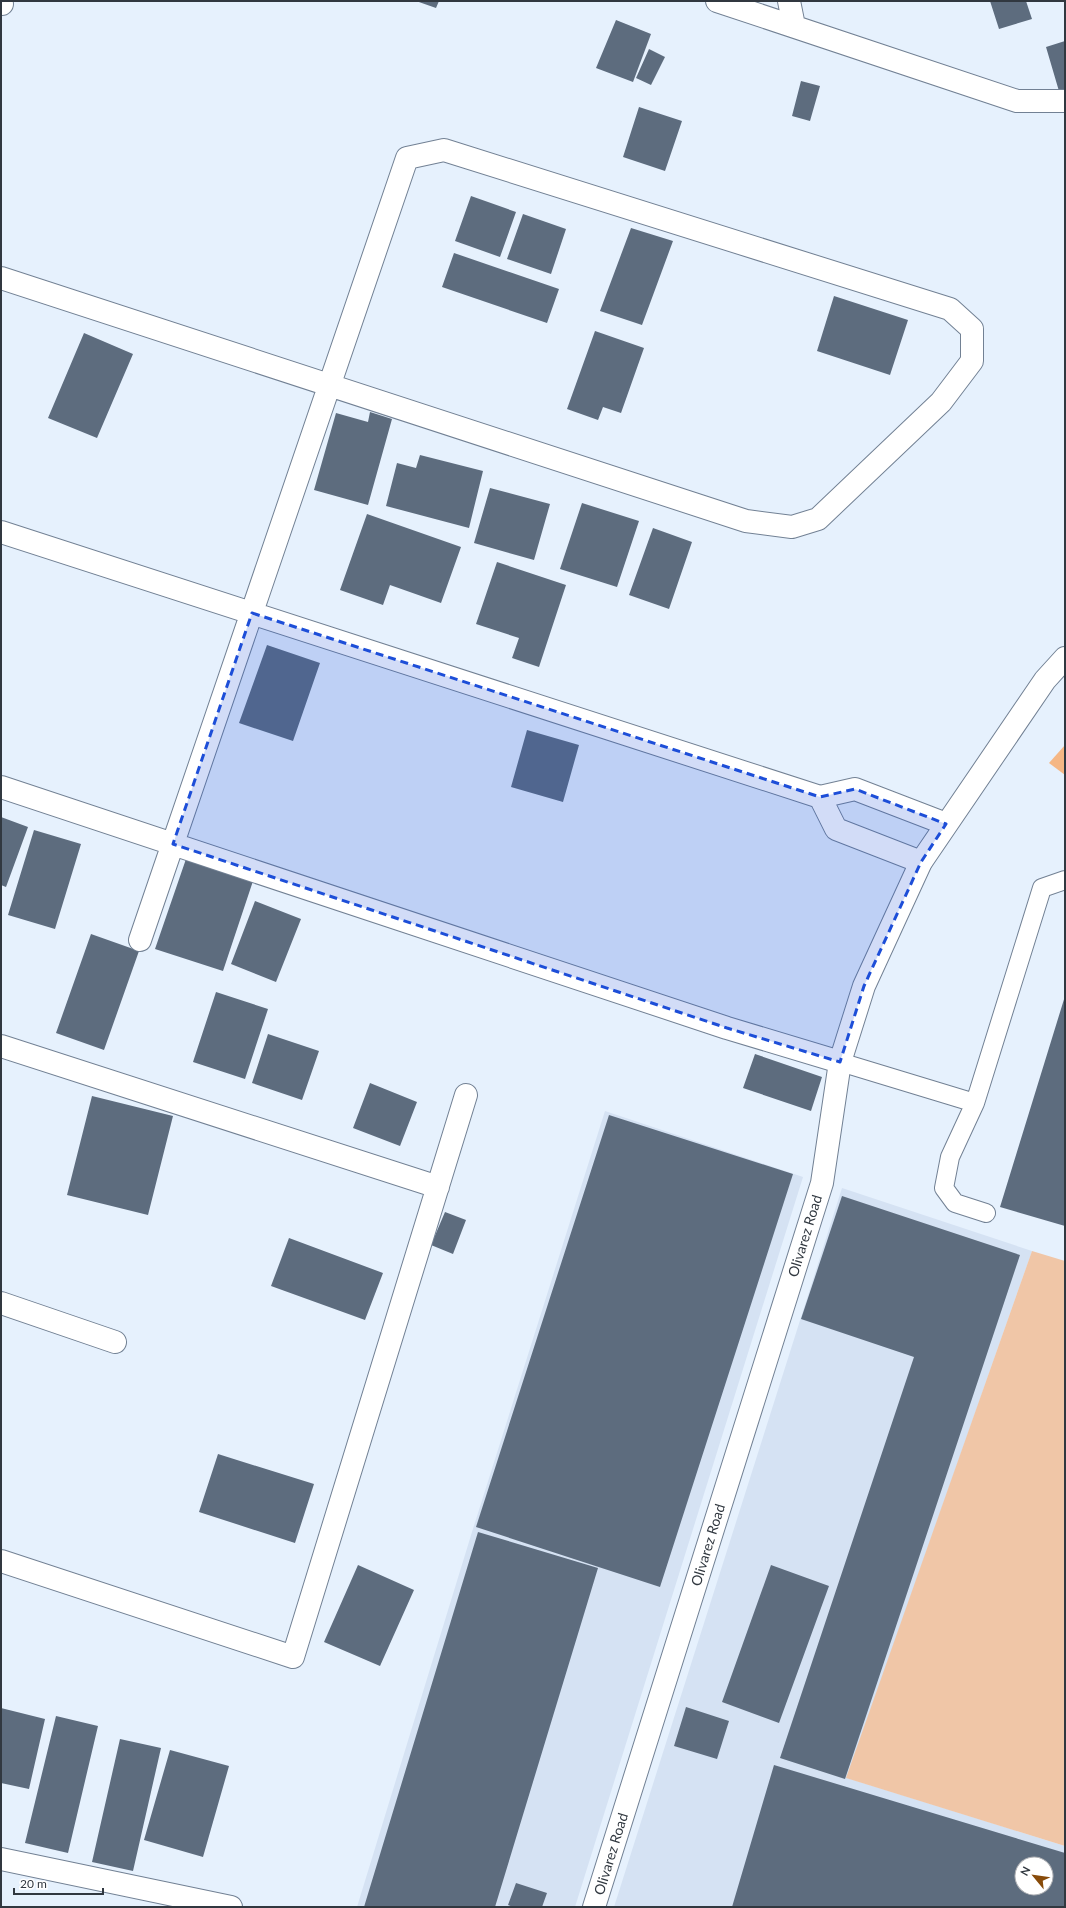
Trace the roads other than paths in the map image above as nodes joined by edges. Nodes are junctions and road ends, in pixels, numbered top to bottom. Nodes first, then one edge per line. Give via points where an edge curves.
1 (717, 1) edge
2 (789, 1) edge
3 (794, 26) junction
4 (1065, 101) edge
5 (1, 278) edge
6 (330, 385) junction
7 (1, 532) edge
8 (252, 613) junction
9 (1065, 658) edge
10 (1, 787) edge
11 (820, 797) junction
12 (946, 824) junction
13 (173, 844) junction
14 (921, 862) junction
15 (1065, 880) edge
16 (140, 940) dead end
17 (1, 1046) edge
18 (840, 1062) junction
19 (466, 1095) dead end
20 (975, 1103) junction
21 (438, 1187) junction
22 (986, 1213) dead end
23 (1, 1303) edge
24 (115, 1342) dead end
25 (1, 1561) edge
26 (1, 1859) edge
27 (231, 1907) edge
28 (594, 1907) edge

1 - 3 street
2 - 3 street
3 - 4 street via 1018,101
5 - 6 street
6 - 6 street via 746,521 792,527 818,519 941,402 972,361 972,329 950,309 444,150 407,158
6 - 8 street
7 - 8 street
8 - 11 street
8 - 13 street
9 - 12 street, Olivarez Road via 1045,680
10 - 13 street
11 - 12 street via 856,790
11 - 14 street via 836,829
12 - 14 street, Olivarez Road
13 - 16 street
13 - 18 street via 727,1028
14 - 18 street, Olivarez Road via 864,986
15 - 20 lane via 1042,888
17 - 21 street
18 - 20 lane
18 - 28 street, Olivarez Road via 822,1183
19 - 21 street
20 - 22 lane via 950,1157 944,1188 955,1203
21 - 25 street via 293,1657
23 - 24 street
26 - 27 street

